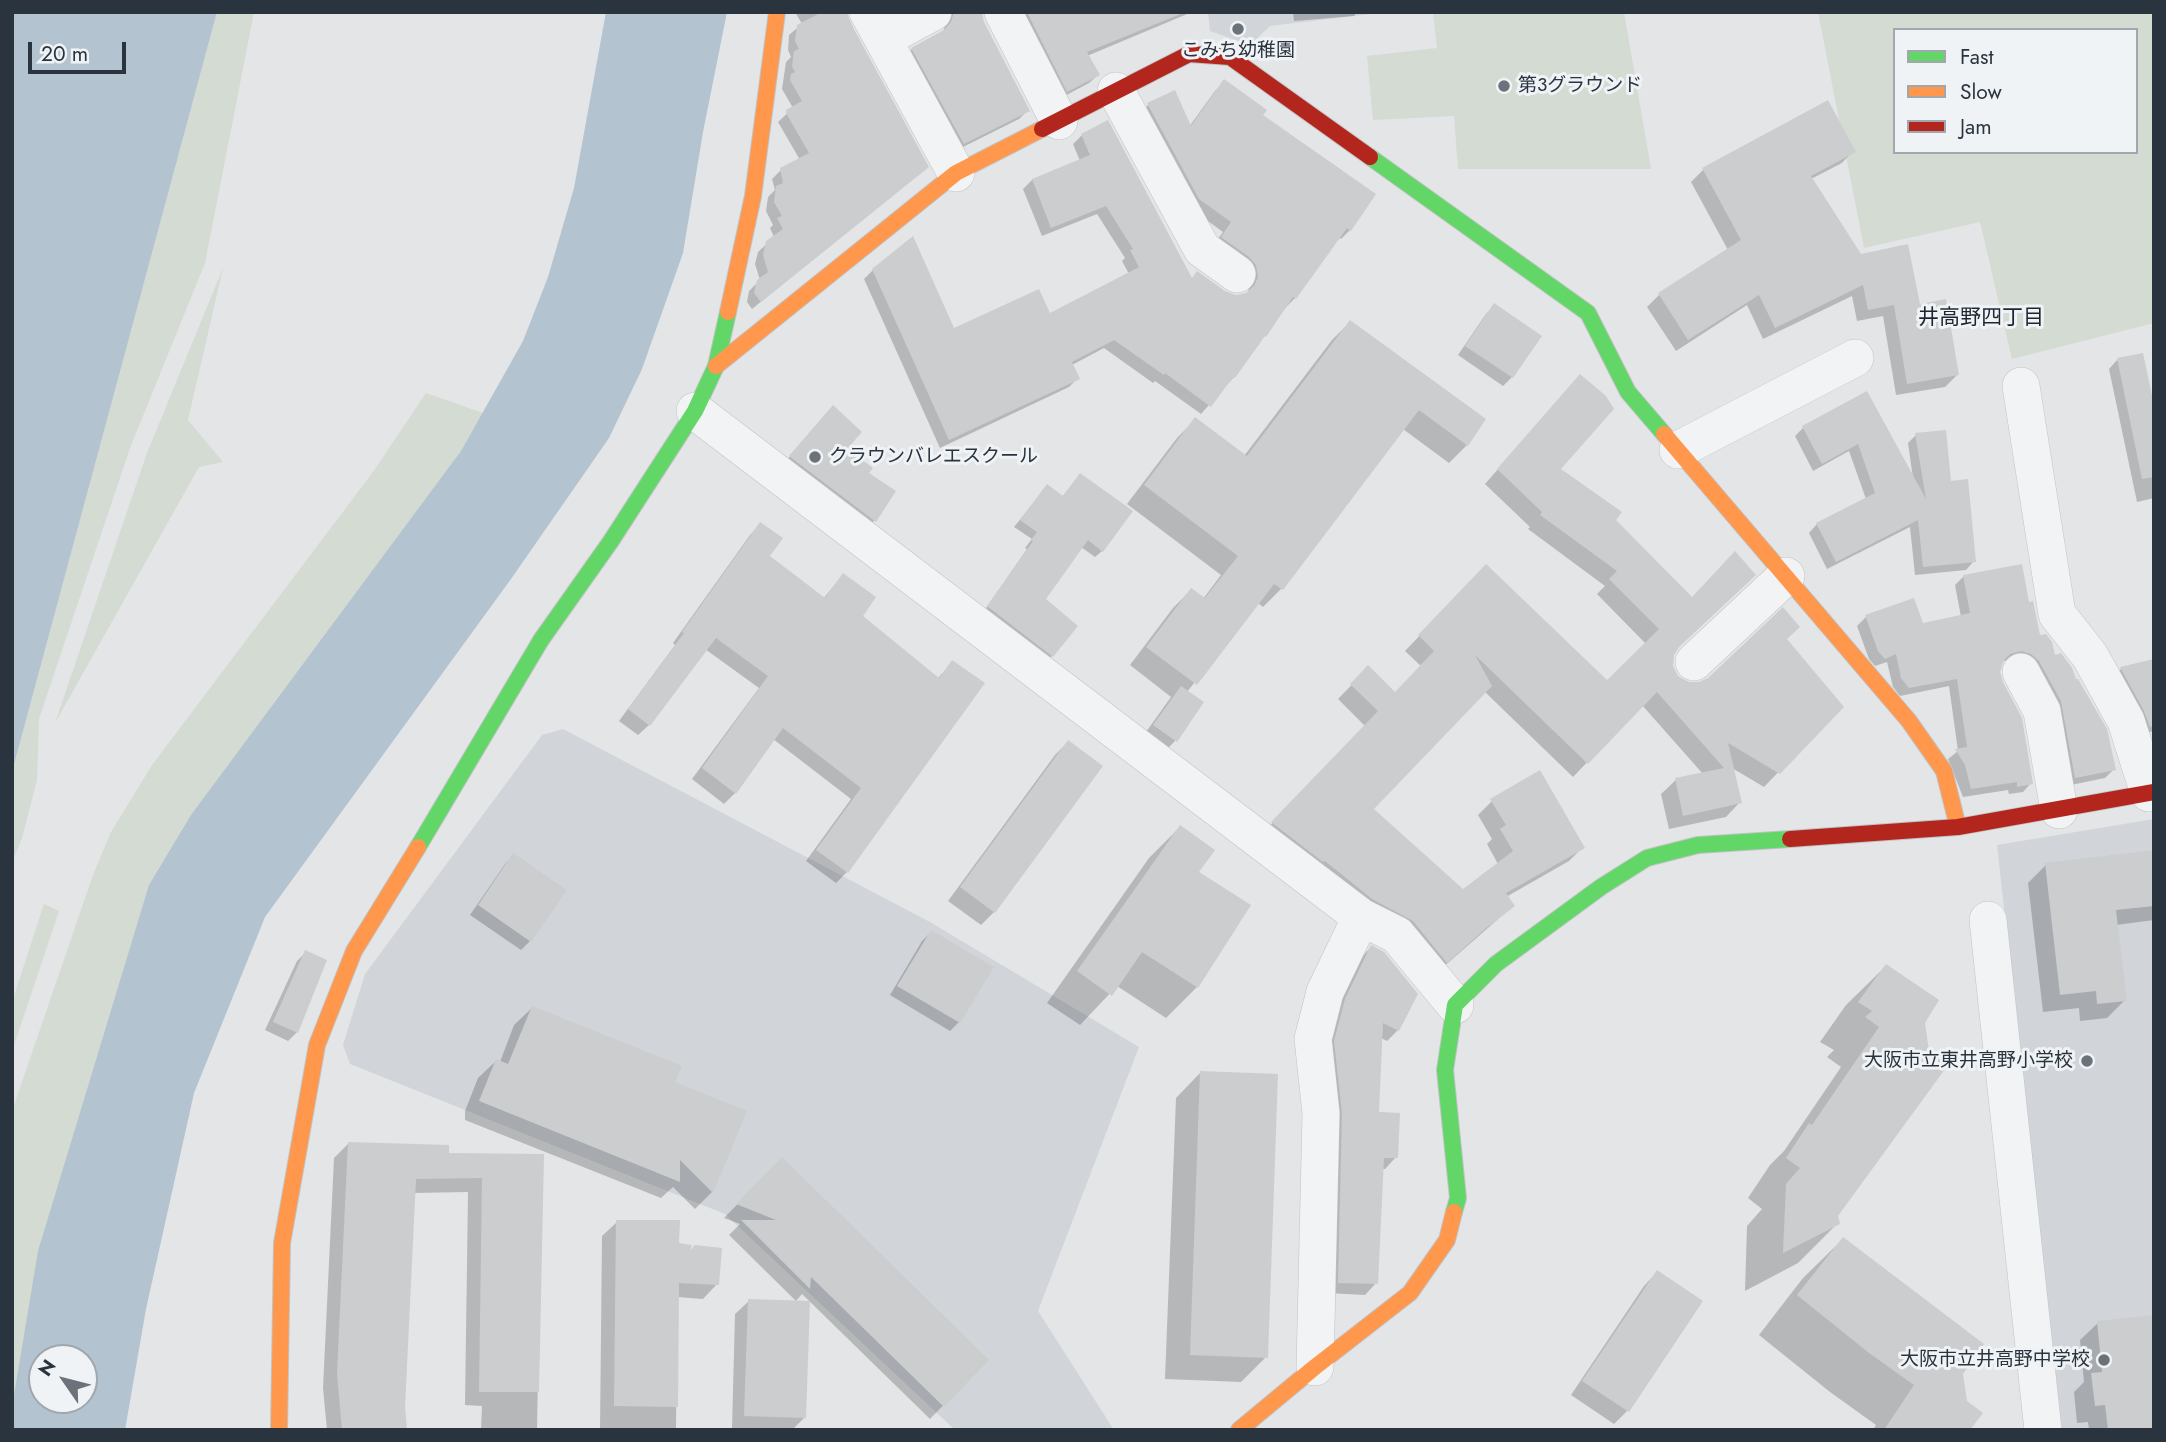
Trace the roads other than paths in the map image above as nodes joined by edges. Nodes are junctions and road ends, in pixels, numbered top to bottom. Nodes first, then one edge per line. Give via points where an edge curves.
1 (777, 12) edge
2 (933, 12) edge
3 (1003, 12) edge
4 (875, 26) edge
5 (1116, 91) junction
6 (1059, 121) junction
7 (956, 173) junction
8 (1237, 274) dead end
9 (1855, 358) dead end
10 (716, 366) junction
11 (2021, 386) dead end
12 (695, 411) junction
13 (1678, 450) junction
14 (1786, 576) junction
15 (1694, 662) dead end
16 (2021, 672) dead end
17 (2151, 792) edge
18 (2059, 810) junction
19 (1958, 827) junction
20 (1361, 916) junction
21 (1988, 920) dead end
22 (1455, 1005) junction
23 (1315, 1367) junction
24 (279, 1430) edge
25 (1239, 1430) edge
26 (2043, 1430) edge

1 - 10 street via 753,196
2 - 4 street
3 - 6 street
4 - 7 street
5 - 6 street
5 - 8 street via 1202,249
5 - 13 street via 1189,54 1230,57 1588,313 1628,392
6 - 7 street
7 - 10 street
9 - 13 street
10 - 12 street
11 - 17 street via 2057,614 2090,656 2126,722
12 - 20 street
12 - 24 street via 541,640 354,951 317,1045 282,1244
13 - 14 street
14 - 15 street
14 - 19 street via 1909,721 1944,771
16 - 18 street via 2042,711
17 - 18 street
18 - 19 street
19 - 22 street via 1698,845 1647,858 1496,964
20 - 22 street via 1396,935
20 - 23 street via 1325,992 1313,1039 1321,1113
21 - 26 street
22 - 23 street via 1445,1070 1458,1198 1447,1240 1410,1293
23 - 25 street

